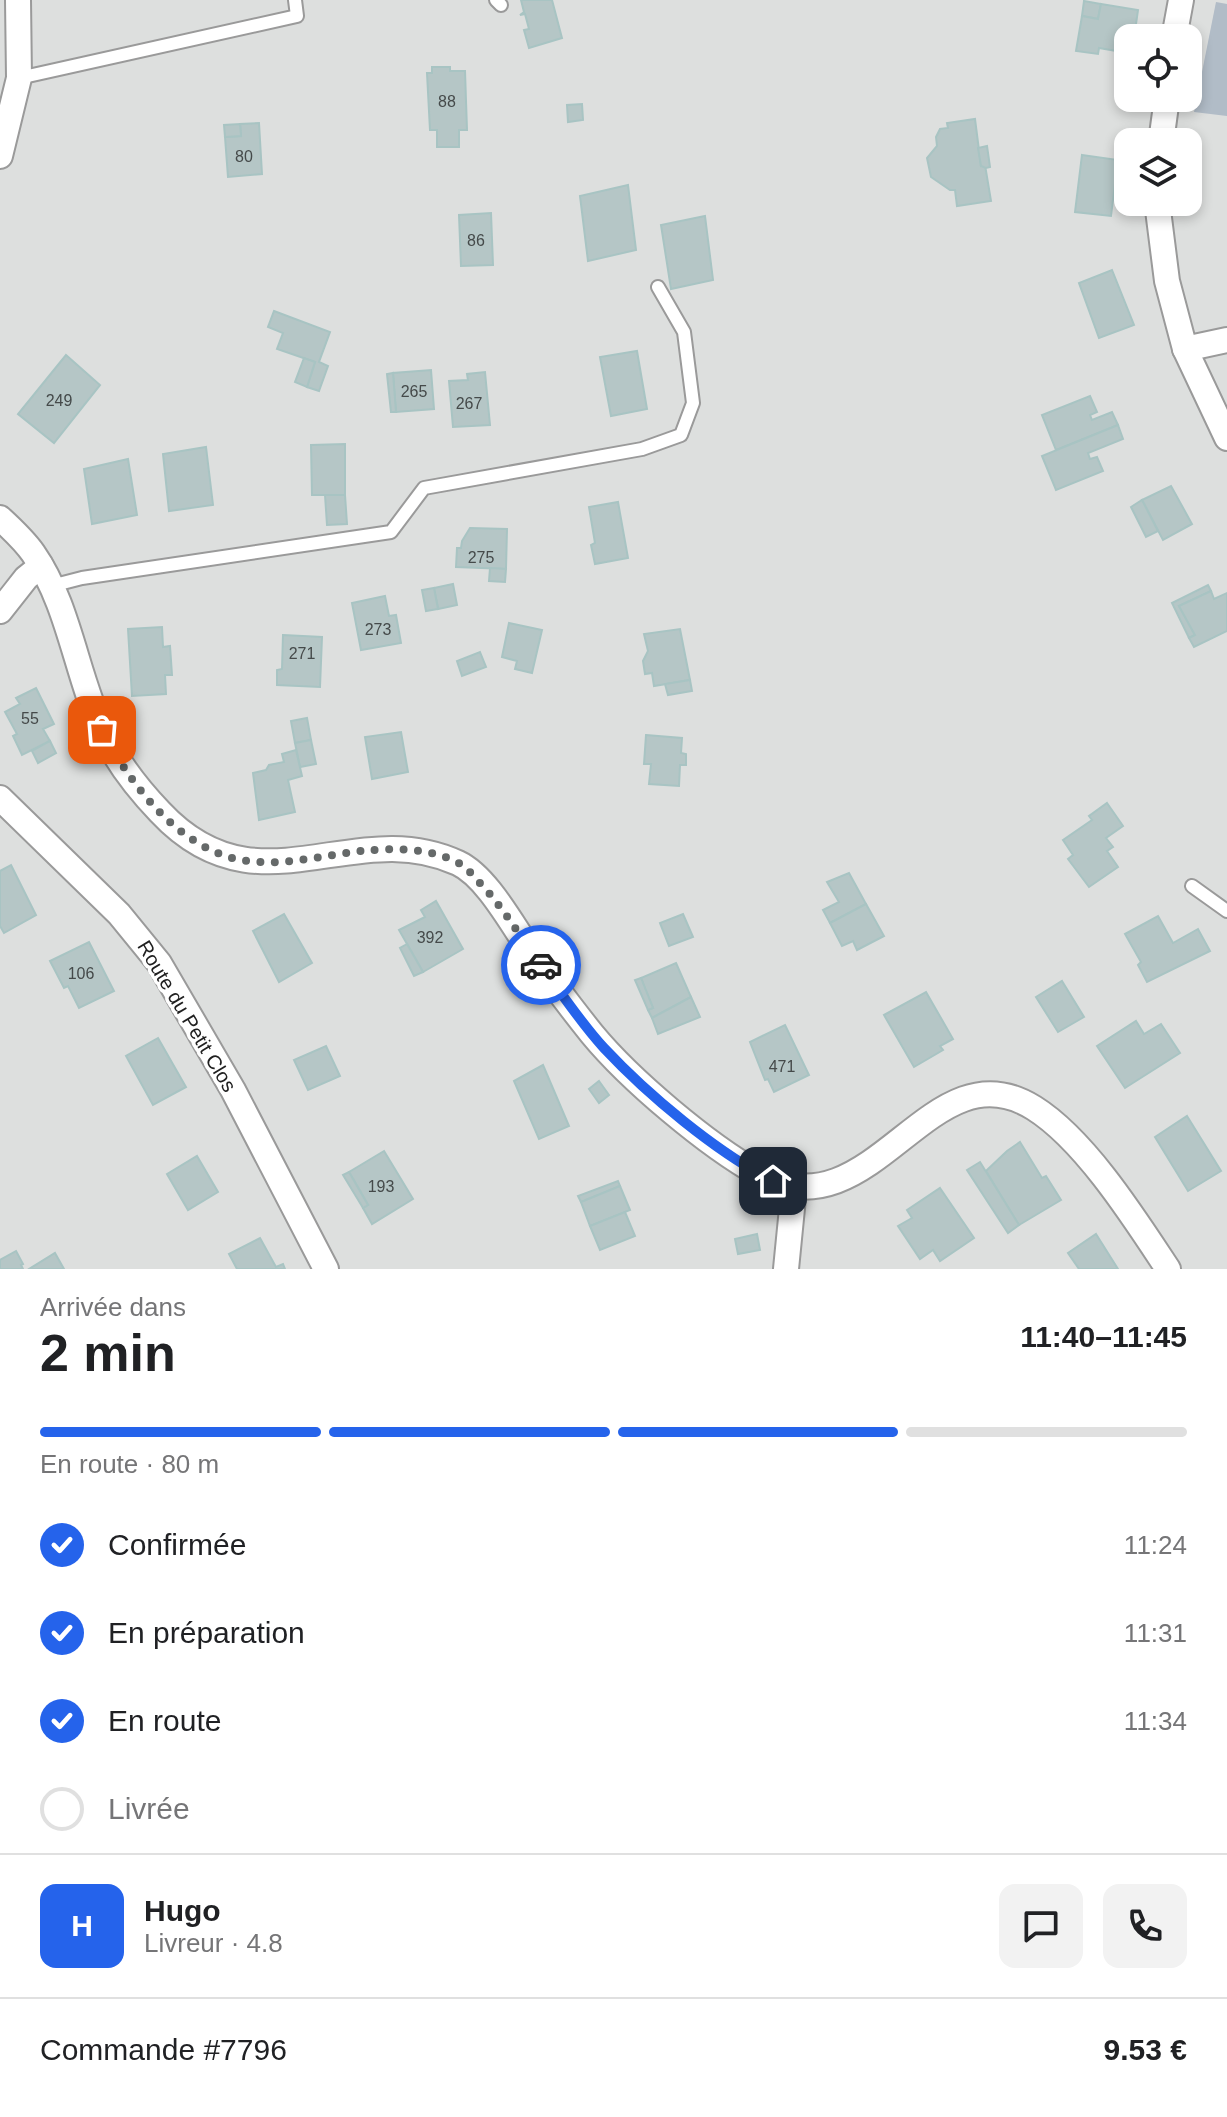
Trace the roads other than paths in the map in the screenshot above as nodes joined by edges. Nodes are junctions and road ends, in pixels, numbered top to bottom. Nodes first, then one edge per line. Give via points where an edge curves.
1 (18, 0) edge
2 (295, 0) edge
3 (1181, 0) edge
4 (1177, 24) edge
5 (19, 78) junction
6 (0, 156) edge
7 (1159, 216) edge
8 (658, 287) dead end
9 (1227, 340) edge
10 (1185, 349) junction
11 (1227, 438) edge
12 (0, 518) edge
13 (46, 576) junction
14 (0, 611) edge
15 (0, 798) edge
16 (1192, 886) dead end
17 (1227, 911) edge
18 (794, 1188) junction
19 (326, 1269) edge
20 (786, 1269) edge
21 (1168, 1269) edge

1 - 5 street
2 - 5 lane via 297,16
3 - 4 street
5 - 6 street
7 - 10 street via 1167,281
8 - 13 lane via 684,332 693,403 681,435 642,449 424,488 391,532 82,578
9 - 10 street
10 - 11 street
12 - 13 street
13 - 14 street via 26,578
13 - 18 street via 102,730 116,758 161,814 228,858 282,862 409,849 463,865 502,907 533,956 618,1062 742,1163
15 - 19 street, Route du Petit Clos via 100,894 159,963 233,1090
16 - 17 lane
18 - 20 street
18 - 21 street via 848,1177 957,1100 1001,1096 1033,1107 1065,1133

